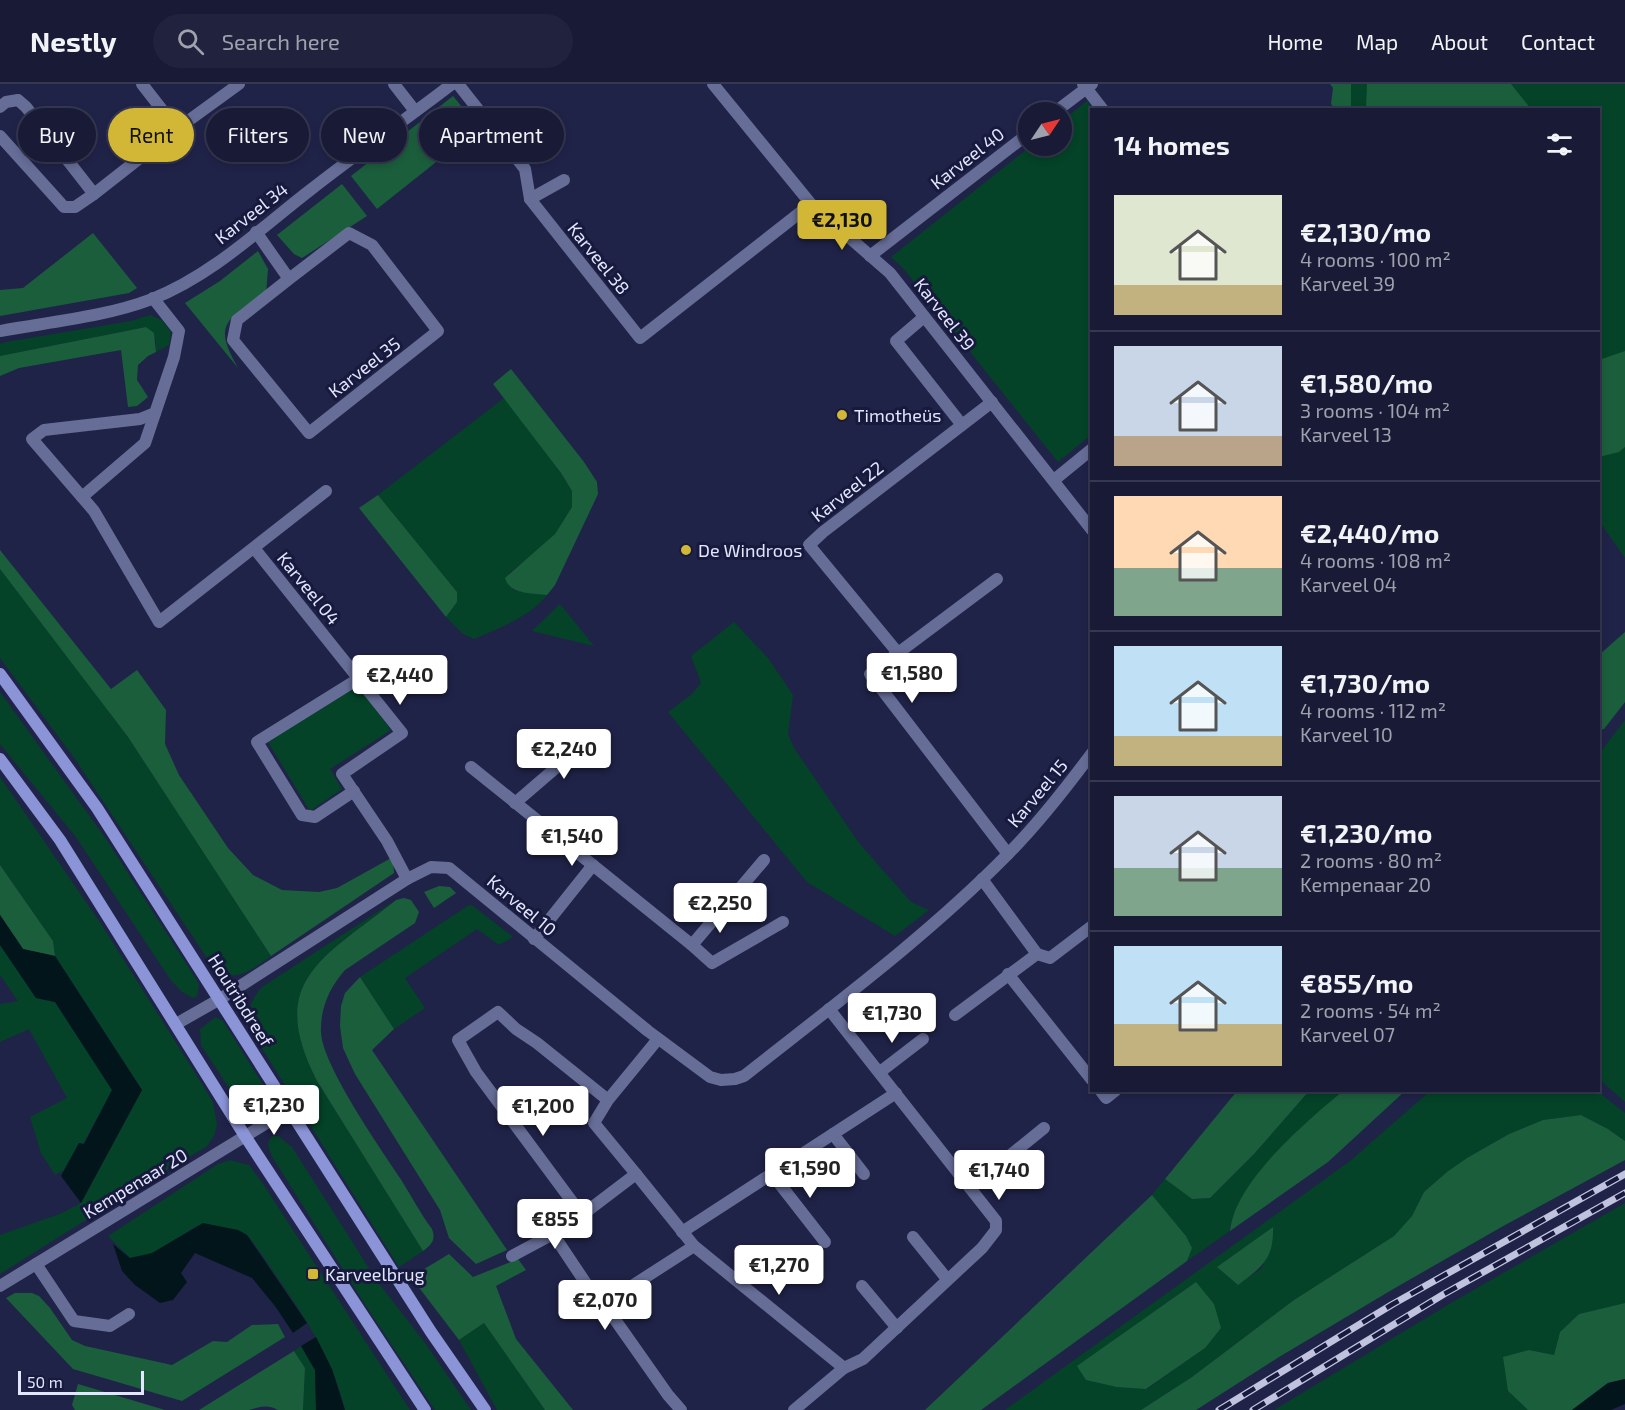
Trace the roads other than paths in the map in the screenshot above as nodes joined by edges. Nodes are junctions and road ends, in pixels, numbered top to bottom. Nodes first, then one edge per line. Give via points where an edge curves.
1 (142, 84) edge
2 (239, 84) edge
3 (394, 84) edge
4 (452, 84) edge
5 (458, 84) edge
6 (713, 84) edge
7 (1087, 86) edge
8 (1068, 102) edge
9 (0, 107) edge
10 (161, 108) edge
11 (1102, 108) edge
12 (416, 111) junction
13 (194, 117) edge
14 (0, 136) edge
15 (1018, 142) edge
16 (135, 162) edge
17 (564, 180) dead end
18 (94, 194) junction
19 (530, 200) junction
20 (811, 204) junction
21 (256, 232) junction
22 (870, 256) junction
23 (289, 279) junction
24 (153, 298) junction
25 (924, 317) junction
26 (0, 331) edge
27 (992, 402) junction
28 (156, 413) junction
29 (962, 425) junction
30 (1090, 451) edge
31 (1054, 480) junction
32 (326, 491) dead end
33 (82, 497) junction
34 (1090, 527) edge
35 (254, 548) junction
36 (997, 579) dead end
37 (898, 653) junction
38 (0, 674) edge
39 (358, 679) junction
40 (594, 735) dead end
41 (1090, 755) edge
42 (0, 759) edge
43 (471, 767) dead end
44 (354, 791) junction
45 (515, 803) junction
46 (1008, 854) junction
47 (764, 860) dead end
48 (593, 865) junction
49 (407, 879) junction
50 (982, 879) junction
51 (783, 922) dead end
52 (1090, 928) edge
53 (534, 939) junction
54 (692, 945) junction
55 (1037, 954) junction
56 (1008, 974) junction
57 (220, 999) junction
58 (829, 1009) junction
59 (955, 1015) dead end
60 (176, 1024) junction
61 (658, 1039) junction
62 (922, 1039) dead end
63 (880, 1072) junction
64 (1090, 1077) edge
65 (1102, 1092) edge
66 (1114, 1092) edge
67 (896, 1093) junction
68 (608, 1100) junction
69 (288, 1110) junction
70 (1044, 1128) dead end
71 (833, 1134) junction
72 (245, 1136) junction
73 (636, 1174) junction
74 (772, 1174) junction
75 (864, 1174) dead end
76 (970, 1188) junction
77 (582, 1215) junction
78 (682, 1232) junction
79 (553, 1234) junction
80 (913, 1237) dead end
81 (825, 1242) dead end
82 (694, 1246) junction
83 (512, 1256) dead end
84 (36, 1264) junction
85 (947, 1279) junction
86 (862, 1286) dead end
87 (0, 1287) edge
88 (604, 1304) junction
89 (129, 1314) dead end
90 (897, 1328) junction
91 (844, 1368) junction
92 (425, 1410) edge
93 (485, 1410) edge
94 (681, 1410) edge
95 (794, 1410) edge

1 - 10 street
2 - 13 street
3 - 12 street
4 - 12 street, Karveel 34
5 - 19 street, Karveel 38 via 525,169
6 - 20 street, Karveel 39
7 - 8 street
7 - 11 street
9 - 18 street via 18,100 26,107
12 - 21 street, Karveel 34
14 - 18 street via 64,207 75,207
15 - 22 street, Karveel 40
16 - 18 street
17 - 19 street
19 - 20 street, Karveel 38 via 640,338
20 - 22 street, Karveel 39
21 - 23 street
21 - 24 street, Karveel 34 via 218,262
22 - 25 street, Karveel 39 via 890,273
23 - 23 street, Karveel 35 via 349,233 372,245 438,332 309,433 233,340 237,320
24 - 26 street, Karveel 34 via 127,308
24 - 28 street via 179,331
25 - 27 street, Karveel 39
25 - 29 street via 896,341
27 - 29 street, Karveel 22
27 - 31 street
28 - 33 street via 145,443
28 - 33 street via 140,420 44,430 32,439
29 - 37 street, Karveel 22 via 809,545
30 - 31 street
31 - 34 street
32 - 35 street
33 - 35 street via 159,622
35 - 39 street, Karveel 04
36 - 37 street
37 - 46 street via 870,674
38 - 57 main road, Houtribdreef via 97,808
39 - 44 street, Karveel 04 via 402,733 342,774
39 - 44 street via 257,742 302,814 315,817
40 - 45 street
41 - 46 street, Karveel 15
42 - 60 main road via 60,840
43 - 45 street
44 - 49 street, Karveel 04
45 - 48 street
46 - 50 street, Karveel 10
47 - 54 street
48 - 53 street
48 - 54 street
49 - 53 street, Karveel 10 via 430,867 449,868
49 - 57 street, Karveel 10
50 - 55 street
50 - 58 street, Karveel 10
51 - 54 street via 712,963
52 - 55 street via 1050,958
53 - 61 street, Karveel 10
55 - 56 street
56 - 59 street
56 - 64 street
57 - 60 street, Karveel 10
57 - 69 main road, Houtribdreef
58 - 61 street, Karveel 10 via 735,1079 710,1077
58 - 63 street
60 - 72 main road
61 - 68 street
62 - 63 street
63 - 67 street
65 - 66 street via 1107,1098
67 - 71 street
67 - 76 street
68 - 73 street via 594,1123
68 - 77 street via 498,1012 458,1040 476,1072
69 - 72 street, Kempenaar 20
69 - 93 main road, Houtribdreef via 424,1323
70 - 76 street
71 - 74 street
71 - 75 street
72 - 84 street, Kempenaar 20
72 - 92 main road
73 - 77 street
73 - 78 street
74 - 78 street
74 - 81 street
76 - 85 street via 996,1221 996,1230
77 - 79 street
78 - 82 street
79 - 83 street
79 - 88 street via 593,1294
80 - 85 street
82 - 88 street
82 - 91 street
84 - 87 street, Kempenaar 20
84 - 89 street via 74,1321 110,1326
85 - 90 street
86 - 90 street
88 - 94 street
90 - 91 street via 862,1359
91 - 95 street

